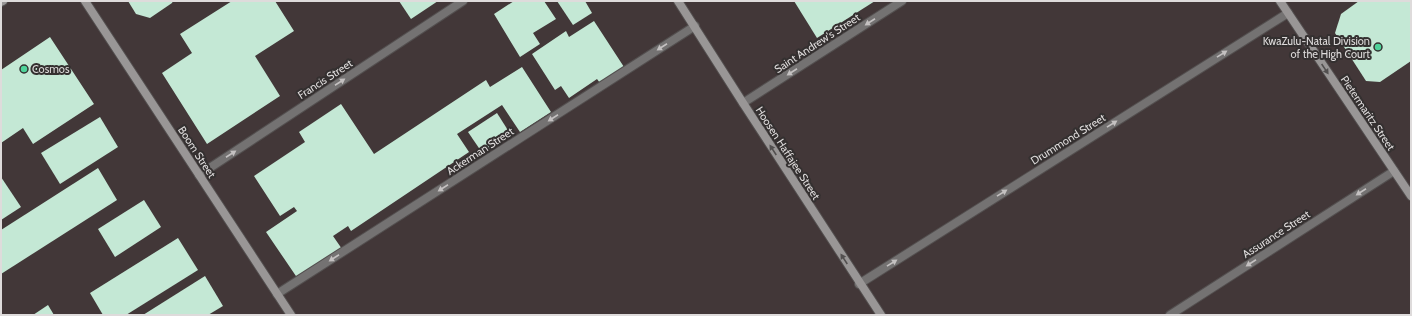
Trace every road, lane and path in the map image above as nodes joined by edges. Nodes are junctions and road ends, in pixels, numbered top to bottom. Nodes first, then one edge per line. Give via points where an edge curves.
1 (86, 1) edge
2 (463, 1) edge
3 (678, 1) edge
4 (902, 1) edge
5 (1280, 1) edge
6 (1288, 13) junction
7 (695, 26) junction
8 (743, 103) junction
9 (1394, 171) junction
10 (199, 175) junction
11 (1411, 196) edge
12 (860, 284) junction
13 (277, 294) junction
14 (291, 315) edge
15 (881, 315) edge
16 (1170, 315) edge

1 - 10 street, Boom Street
10 -> 2 street, Francis Street
3 - 7 street, Hoosen Haffajee Street
4 -> 8 street, Saint Andrew's Street
5 - 6 street, Pietermaritz Street
6 -> 9 street, Pietermaritz Street
12 -> 6 street, Drummond Street
7 - 8 street, Hoosen Haffajee Street
7 -> 13 street, Ackerman Street
12 -> 8 street, Hoosen Haffajee Street
9 - 11 street, Pietermaritz Street
9 -> 16 street, Assurance Street
10 - 13 street, Boom Street
12 - 15 street, Hoosen Haffajee Street
13 - 14 street, Boom Street

